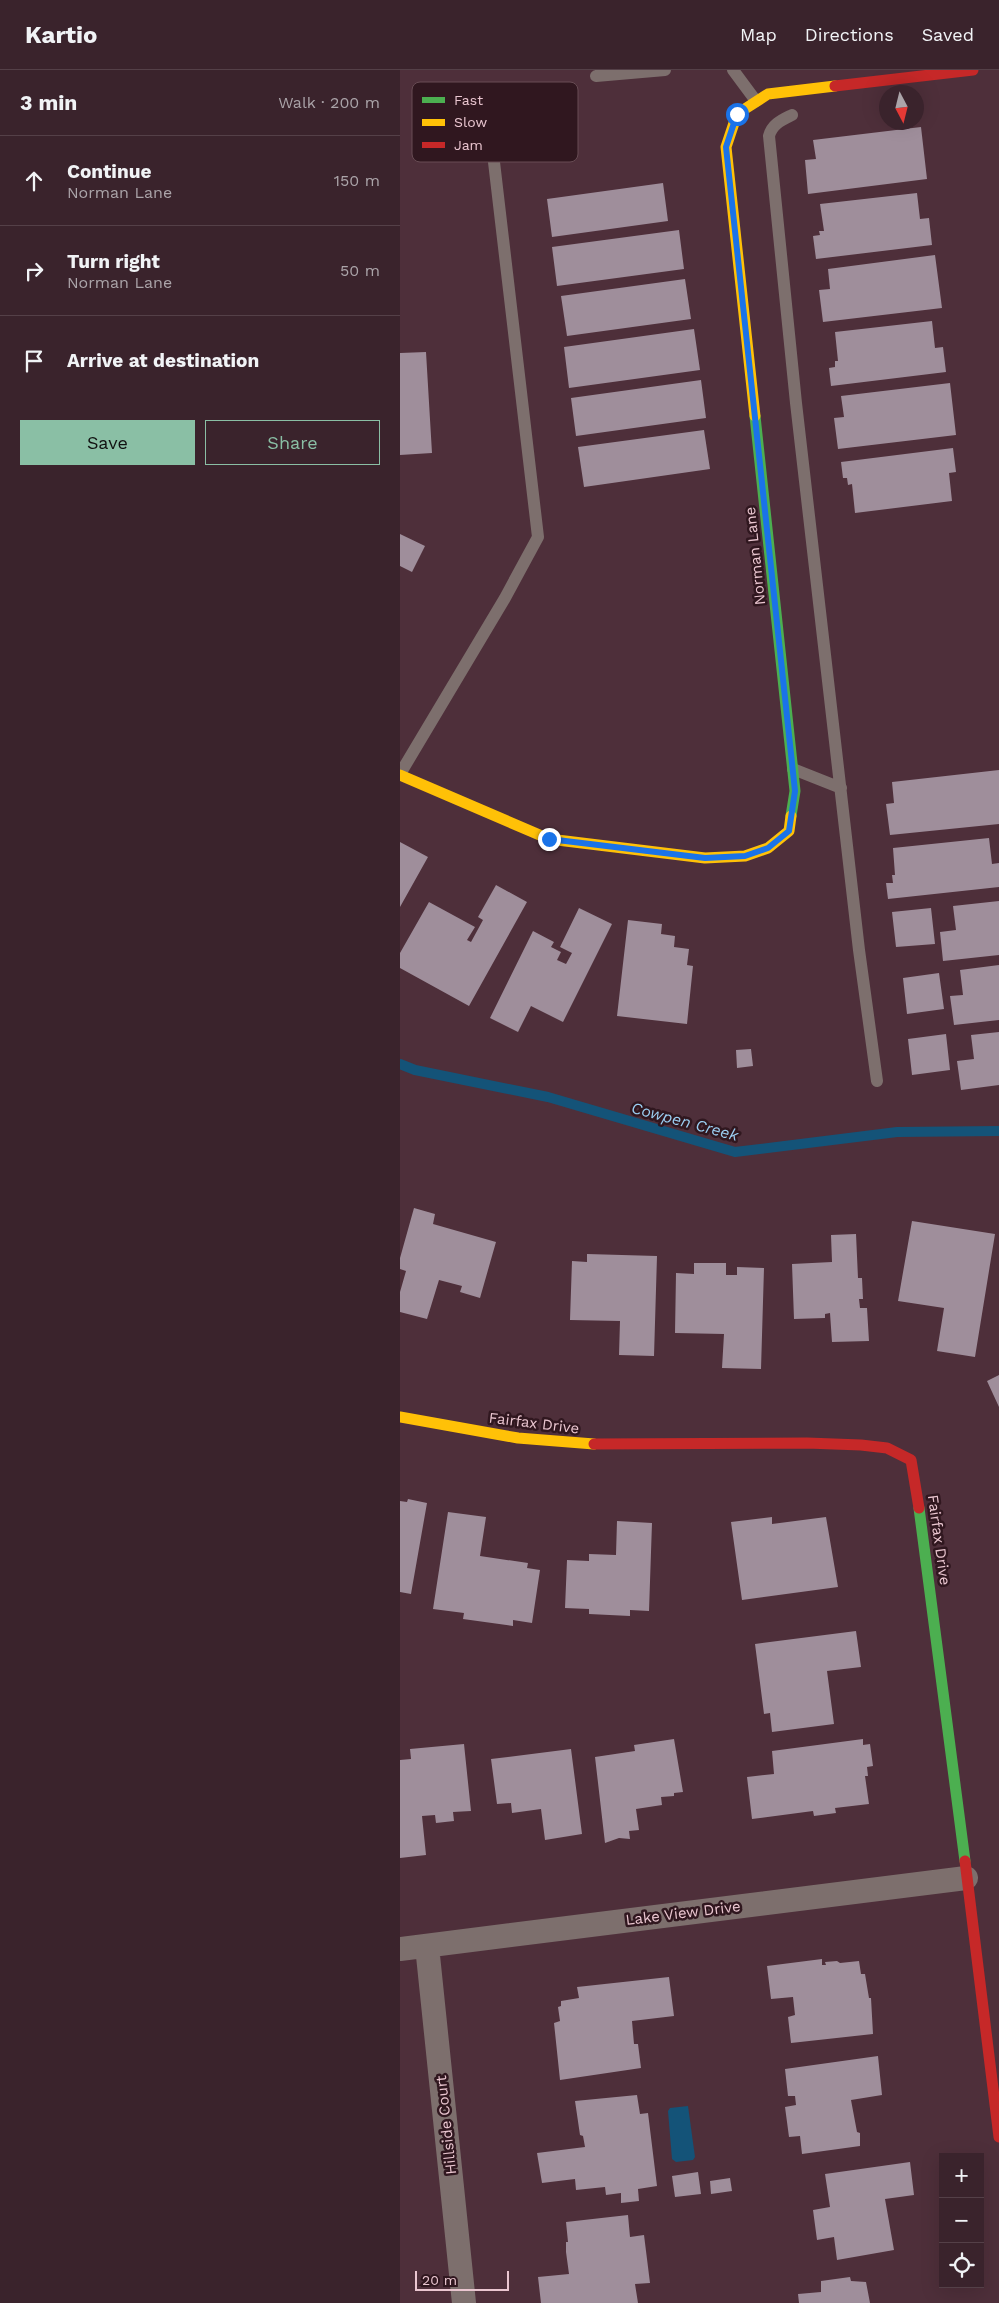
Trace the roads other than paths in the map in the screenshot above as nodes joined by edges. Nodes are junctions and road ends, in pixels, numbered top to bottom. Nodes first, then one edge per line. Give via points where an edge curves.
1 (666, 70) edge
2 (733, 70) edge
3 (974, 70) edge
4 (596, 76) dead end
5 (756, 102) junction
6 (792, 115) dead end
7 (494, 162) edge
8 (793, 769) junction
9 (400, 774) edge
10 (841, 788) junction
11 (877, 1080) dead end
12 (400, 1416) edge
13 (966, 1878) junction
14 (427, 1946) junction
15 (400, 1949) edge
16 (999, 2137) edge
17 (464, 2303) edge

1 - 4 lane
2 - 5 lane
3 - 5 street, Norman Lane via 768,94
5 - 8 street, Norman Lane via 737,114 726,147
6 - 10 lane via 777,123 769,136
7 - 9 lane via 538,537
8 - 9 street, Norman Lane via 795,791 789,831 768,848 745,856 705,858 549,839
8 - 10 lane
10 - 11 lane
12 - 13 street, Fairfax Drive via 508,1436 584,1444 861,1445 887,1448 911,1460 925,1541
13 - 14 street, Lake View Drive
13 - 16 street, Fairfax Drive
14 - 15 street, Lake View Drive
14 - 17 street, Hillside Court

